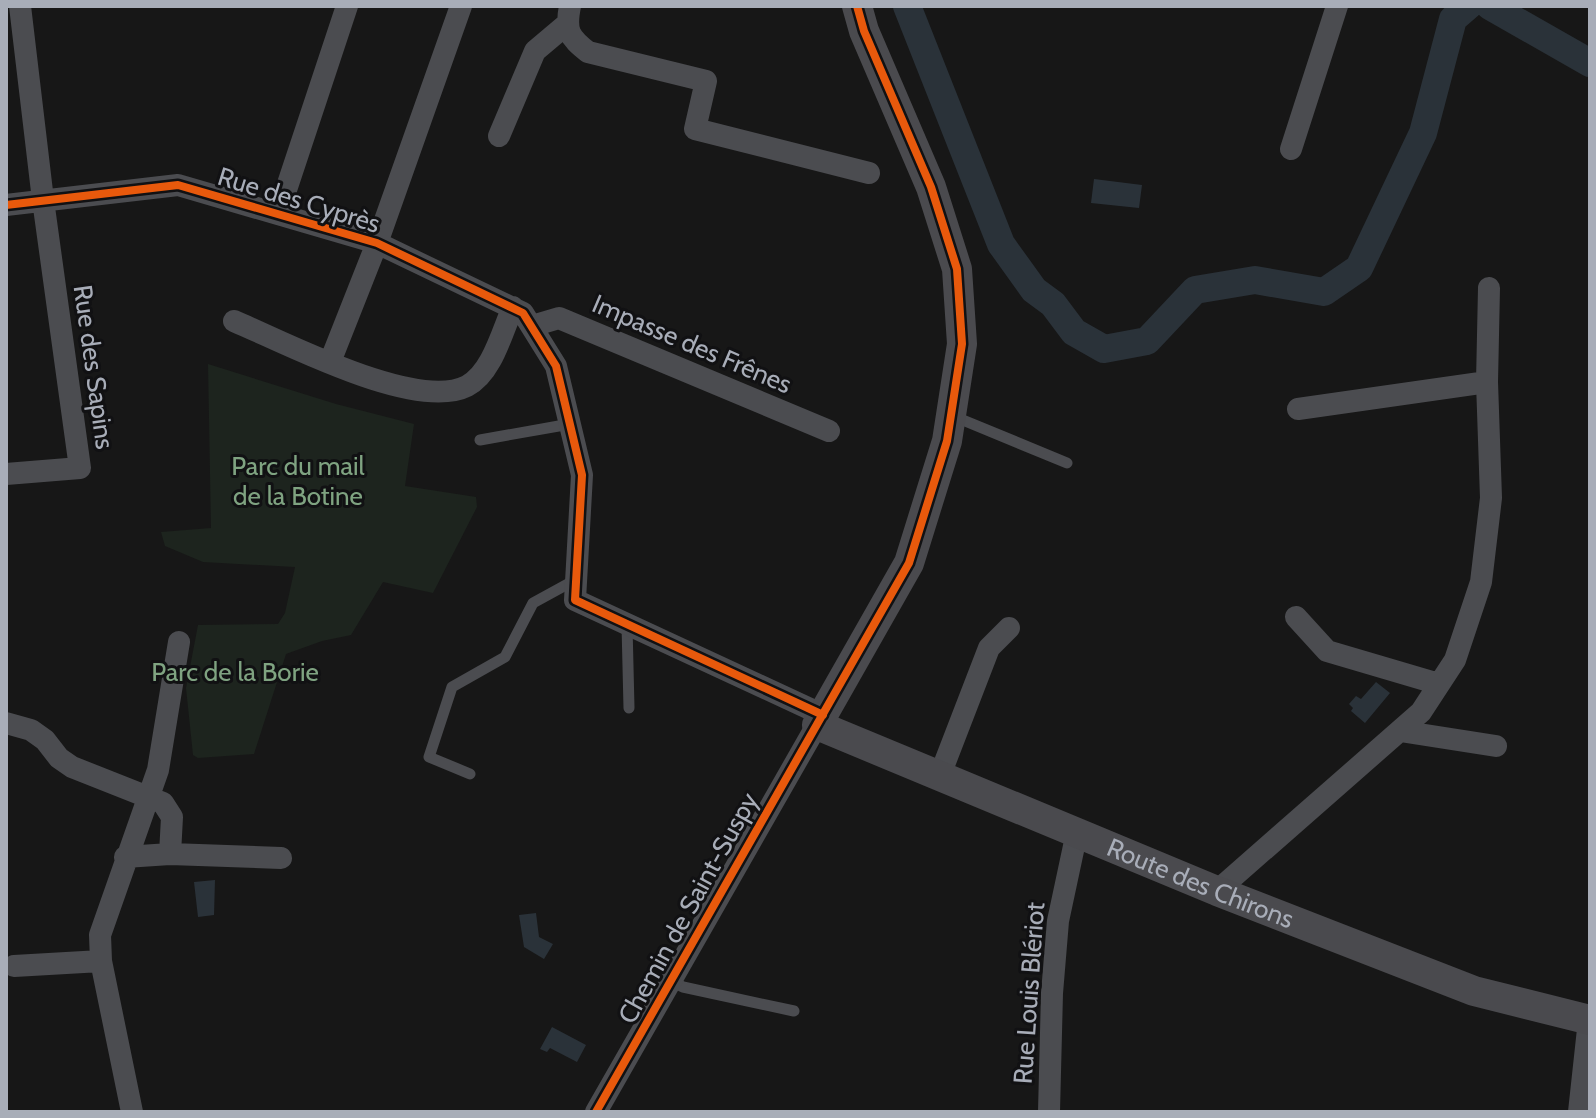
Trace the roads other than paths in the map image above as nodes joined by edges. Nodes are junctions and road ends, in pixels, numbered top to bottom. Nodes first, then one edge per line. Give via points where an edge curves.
1 (20, 6) edge
2 (347, 6) edge
3 (461, 6) edge
4 (857, 6) edge
5 (1337, 6) edge
6 (568, 15) edge
7 (499, 136) dead end
8 (1291, 149) dead end
9 (869, 173) dead end
10 (43, 200) junction
11 (6, 205) edge
12 (278, 214) junction
13 (377, 243) junction
14 (1489, 288) dead end
15 (513, 307) junction
16 (234, 321) dead end
17 (532, 326) junction
18 (330, 362) junction
19 (1487, 382) junction
20 (1298, 409) dead end
21 (951, 415) junction
22 (570, 424) junction
23 (829, 431) dead end
24 (480, 440) dead end
25 (1067, 463) dead end
26 (6, 474) edge
27 (576, 580) junction
28 (1296, 617) dead end
29 (627, 624) junction
30 (1009, 628) dead end
31 (179, 642) dead end
32 (1439, 684) junction
33 (629, 708) dead end
34 (820, 720) junction
35 (6, 723) edge
36 (1400, 731) junction
37 (1496, 746) dead end
38 (470, 774) dead end
39 (940, 775) junction
40 (148, 797) junction
41 (1077, 832) junction
42 (170, 854) junction
43 (125, 857) junction
44 (281, 858) dead end
45 (1217, 891) junction
46 (101, 961) junction
47 (14, 966) dead end
48 (671, 981) junction
49 (794, 1011) dead end
50 (1589, 1020) edge
51 (132, 1112) edge
52 (596, 1112) edge
53 (1049, 1112) edge
54 (1579, 1112) edge

1 - 10 street
2 - 12 street
3 - 13 street
4 - 21 street via 931,187 957,269 962,344
5 - 8 street
6 - 7 street via 535,51
6 - 9 street via 572,40 588,52 706,81 695,129
10 - 11 street, Rue des Cyprès
10 - 12 street, Rue des Cyprès via 178,185
10 - 26 street, Rue des Sapins via 80,468
12 - 13 street, Rue des Cyprès
13 - 15 street, Rue des Cyprès
13 - 18 street
14 - 19 street
15 - 17 street, Rue des Cyprès
15 - 18 street via 484,372 467,386 444,393 363,376
16 - 18 street
17 - 22 street, Rue des Cyprès via 556,366
17 - 23 street, Impasse des Frênes via 559,318
19 - 20 street
19 - 32 street via 1491,498 1481,582 1455,660
21 - 25 lane
21 - 34 street via 909,563
22 - 24 lane
22 - 27 street, Rue des Cyprès via 582,475
27 - 29 street via 575,600
27 - 38 lane via 533,603 505,657 452,687 429,757
28 - 32 street via 1327,651
29 - 33 lane
29 - 34 street
30 - 39 street via 989,648
31 - 40 street via 164,742
32 - 36 street via 1421,712
34 - 39 street, Route des Chirons
34 - 48 street, Chemin de Saint-Suspy
35 - 40 street via 31,730 72,767
36 - 37 street
36 - 45 street
39 - 41 street, Route des Chirons
40 - 42 street via 163,803 172,817
40 - 43 street
41 - 45 street, Route des Chirons
41 - 53 street, Rue Louis Blériot via 1058,921
42 - 43 street
42 - 44 street
43 - 46 street via 100,935
45 - 50 street, Route des Chirons via 1474,991
46 - 47 street
46 - 51 street
48 - 49 lane
48 - 52 street, Chemin de Saint-Suspy
50 - 54 street

